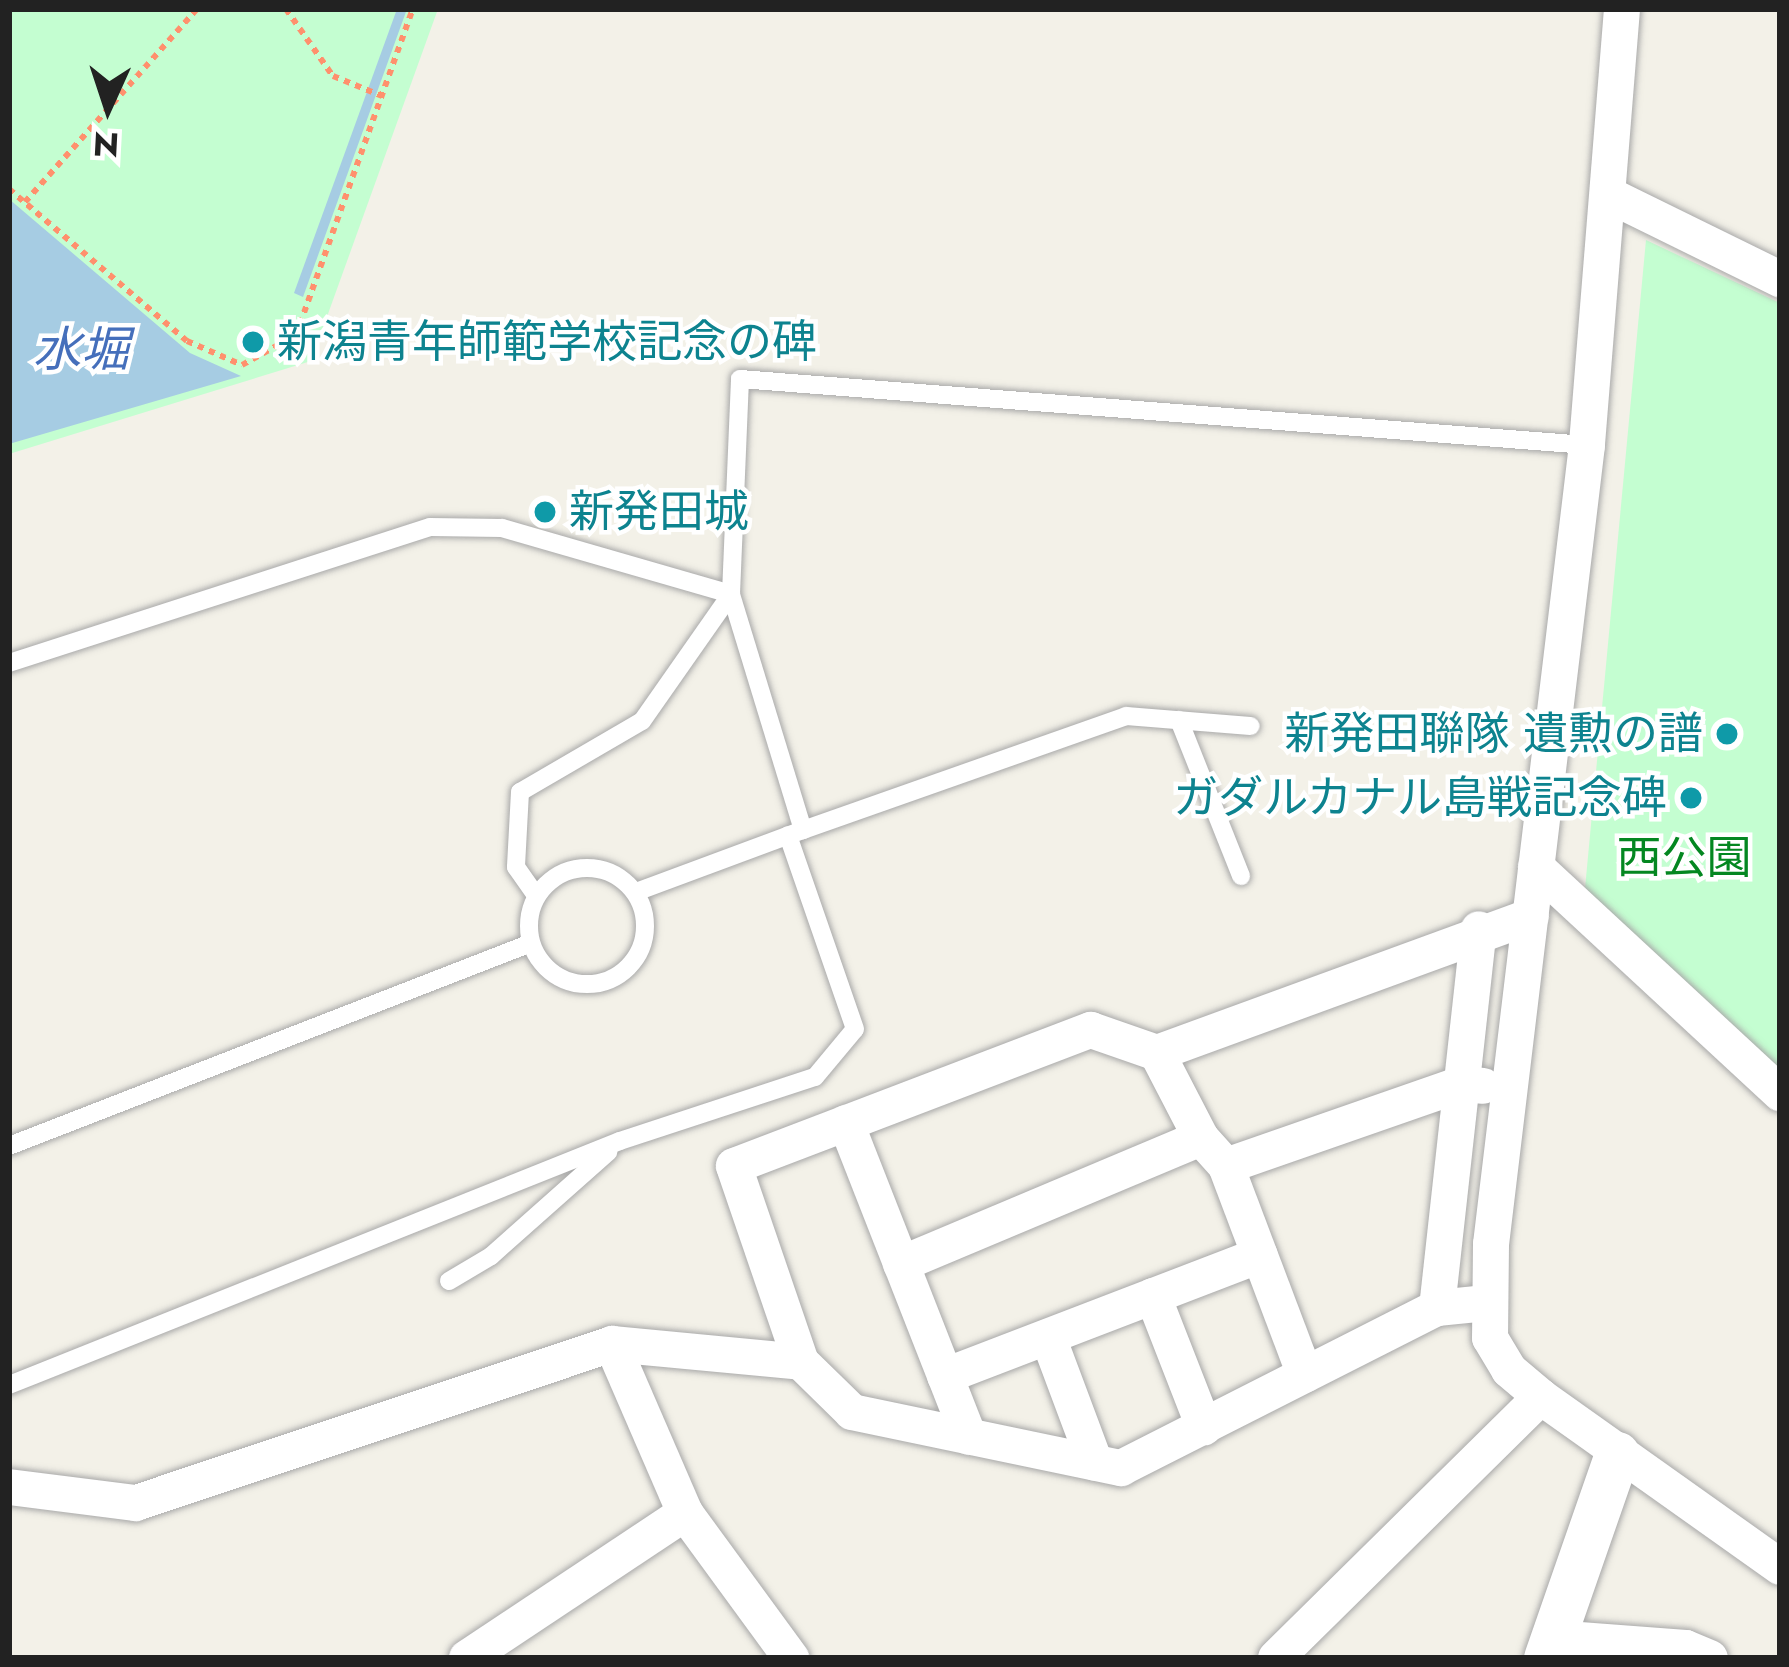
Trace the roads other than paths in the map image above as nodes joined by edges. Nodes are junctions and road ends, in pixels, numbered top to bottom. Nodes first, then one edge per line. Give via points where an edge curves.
1 (1622, 9) edge
2 (1609, 195) junction
3 (1780, 279) edge
4 (1587, 445) junction
5 (731, 594) junction
6 (9, 663) edge
7 (1178, 720) junction
8 (1251, 727) dead end
9 (795, 833) junction
10 (1536, 867) junction
11 (1241, 876) dead end
12 (636, 892) junction
13 (536, 896) junction
14 (1531, 916) junction
15 (1479, 929) junction
16 (531, 943) junction
17 (1157, 1053) junction
18 (1462, 1084) junction
19 (1510, 1089) junction
20 (1780, 1093) edge
21 (846, 1123) junction
22 (1201, 1138) junction
23 (620, 1141) junction
24 (9, 1146) edge
25 (1226, 1166) junction
26 (1260, 1255) junction
27 (901, 1264) junction
28 (449, 1281) dead end
29 (1153, 1296) junction
30 (1487, 1303) junction
31 (1437, 1308) junction
32 (1048, 1337) junction
33 (612, 1344) junction
34 (802, 1362) junction
35 (1305, 1375) junction
36 (945, 1376) junction
37 (9, 1385) edge
38 (1541, 1397) junction
39 (1204, 1426) junction
40 (969, 1437) junction
41 (1617, 1454) junction
42 (1095, 1463) junction
43 (9, 1487) edge
44 (685, 1513) junction
45 (1780, 1567) edge
46 (1550, 1648) edge
47 (467, 1658) edge
48 (791, 1658) edge
49 (1276, 1658) edge
50 (1710, 1658) edge

1 - 2 street
2 - 3 street
2 - 4 street
4 - 5 lane via 740,380
4 - 10 street
5 - 6 lane via 502,528 430,527
5 - 9 lane
5 - 13 lane via 642,722 520,792 516,867
7 - 8 lane
7 - 9 lane via 1126,716
7 - 11 lane
9 - 12 lane
9 - 23 lane via 855,1030 814,1077
10 - 14 street
10 - 20 street
12 - 13 lane via 591,867 559,875
12 - 16 lane via 644,942 611,979 562,979
13 - 16 lane
14 - 15 street
14 - 19 street
15 - 17 street
15 - 18 street
16 - 24 lane
17 - 21 street via 1091,1030
17 - 22 street
18 - 19 street
18 - 25 street
18 - 31 street
19 - 30 street
21 - 27 street
21 - 34 street via 734,1166
22 - 25 street
22 - 27 street
23 - 28 lane via 491,1256
23 - 37 lane
25 - 26 street
26 - 29 street
26 - 35 street
27 - 36 street
29 - 32 street
29 - 39 street
30 - 31 street
30 - 38 street via 1500,1354
31 - 35 street
32 - 36 street
32 - 42 street
33 - 34 street
33 - 43 street via 136,1503
33 - 44 street
34 - 40 street via 852,1412
35 - 39 street
36 - 40 street
38 - 41 street
38 - 49 street
39 - 42 street via 1121,1468
40 - 42 street
41 - 45 street
41 - 46 street
44 - 47 street
44 - 48 street
46 - 50 street via 1686,1648

